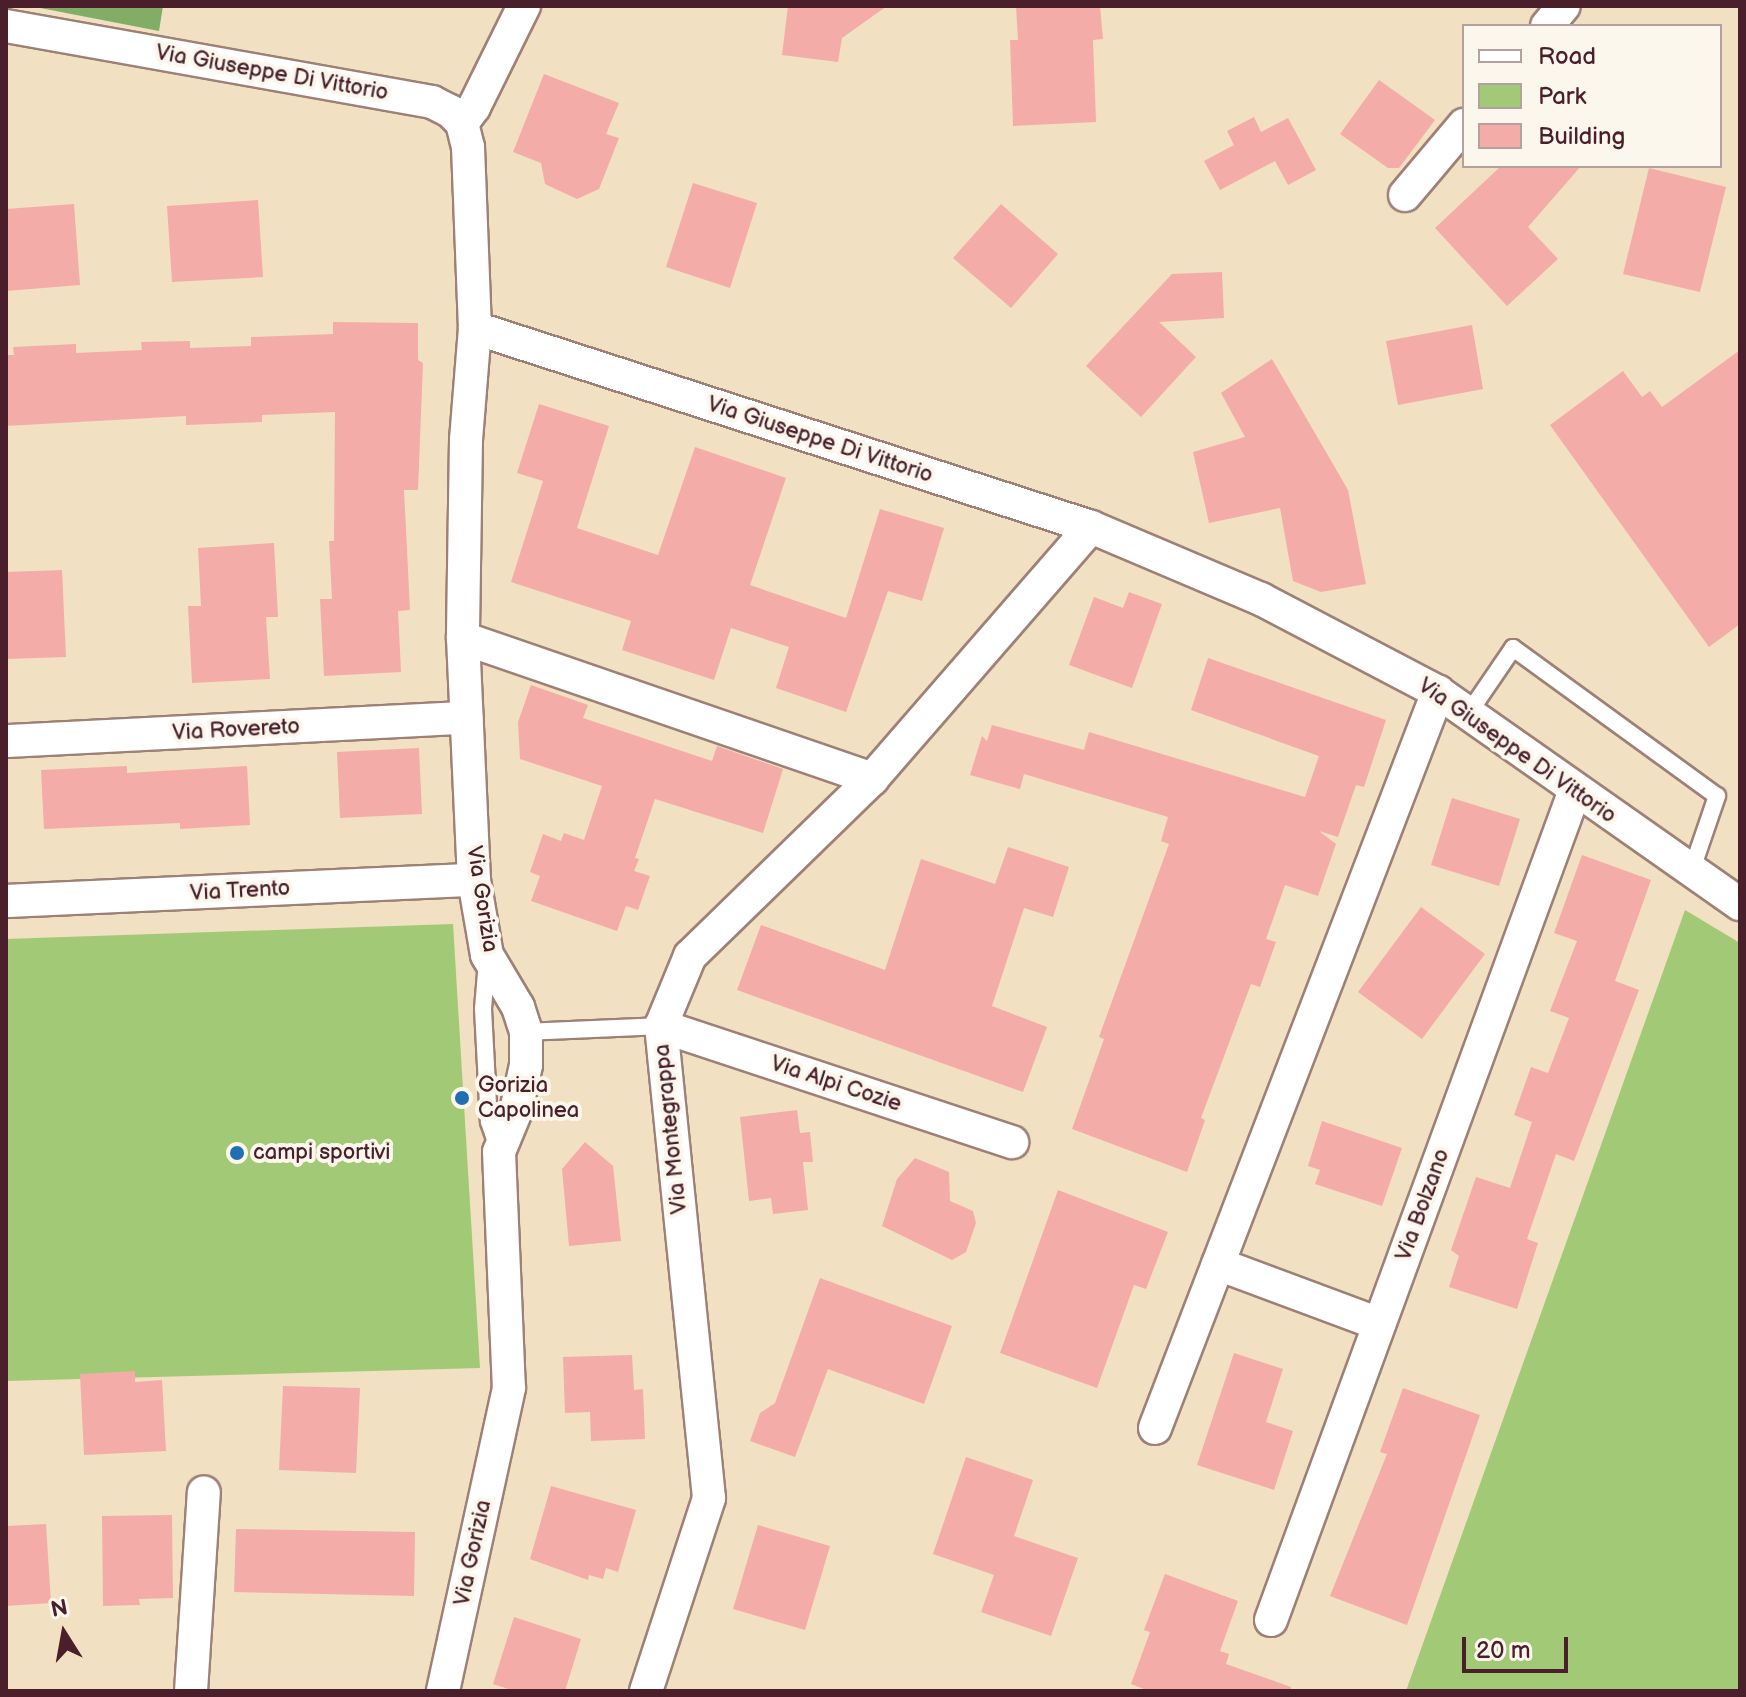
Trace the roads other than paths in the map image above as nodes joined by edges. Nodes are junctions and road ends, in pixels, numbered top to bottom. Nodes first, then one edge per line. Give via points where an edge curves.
1 (524, 6) edge
2 (1564, 6) edge
3 (1549, 24) edge
4 (6, 26) edge
5 (462, 123) junction
6 (1462, 127) edge
7 (1405, 195) dead end
8 (475, 328) junction
9 (1091, 527) junction
10 (463, 638) junction
11 (1438, 692) junction
12 (1468, 714) junction
13 (466, 718) junction
14 (6, 741) edge
15 (872, 779) junction
16 (1575, 790) junction
17 (1691, 872) junction
18 (474, 880) junction
19 (6, 901) edge
20 (1740, 904) edge
21 (487, 955) junction
22 (661, 1026) junction
23 (526, 1032) junction
24 (1012, 1142) dead end
25 (499, 1152) junction
26 (1218, 1264) junction
27 (1379, 1324) junction
28 (1155, 1428) dead end
29 (204, 1492) dead end
30 (1271, 1620) dead end
31 (191, 1691) edge
32 (443, 1691) edge
33 (646, 1691) edge

1 - 5 street
2 - 3 street
4 - 5 street, Via Giuseppe Di Vittorio via 432,102
5 - 8 street via 468,147
6 - 7 street
8 - 9 street, Via Giuseppe Di Vittorio
8 - 10 street, Via Gorizia via 466,440
9 - 11 street, Via Giuseppe Di Vittorio via 1261,599
9 - 15 street, Via Montegrappa
10 - 13 street, Via Gorizia
10 - 15 street
11 - 12 street, Via Giuseppe Di Vittorio
11 - 26 street
12 - 16 street, Via Giuseppe Di Vittorio
12 - 17 lane via 1513,648 1717,796
13 - 14 street, Via Rovereto
13 - 18 street, Via Gorizia
15 - 22 street, Via Montegrappa via 690,956
16 - 17 street, Via Giuseppe Di Vittorio
16 - 27 street, Via Bolzano
17 - 20 street, Via Giuseppe Di Vittorio
18 - 19 street, Via Trento
18 - 21 street, Via Gorizia
21 - 23 street, Via Gorizia via 518,1007
21 - 25 lane via 483,1009 489,1122
22 - 23 lane
22 - 24 street, Via Alpi Cozie
22 - 33 street, Via Montegrappa via 709,1498
23 - 25 street, Via Gorizia via 522,1089
25 - 32 street, Via Gorizia via 509,1388
26 - 27 street
26 - 28 street
27 - 30 street, Via Bolzano
29 - 31 street

